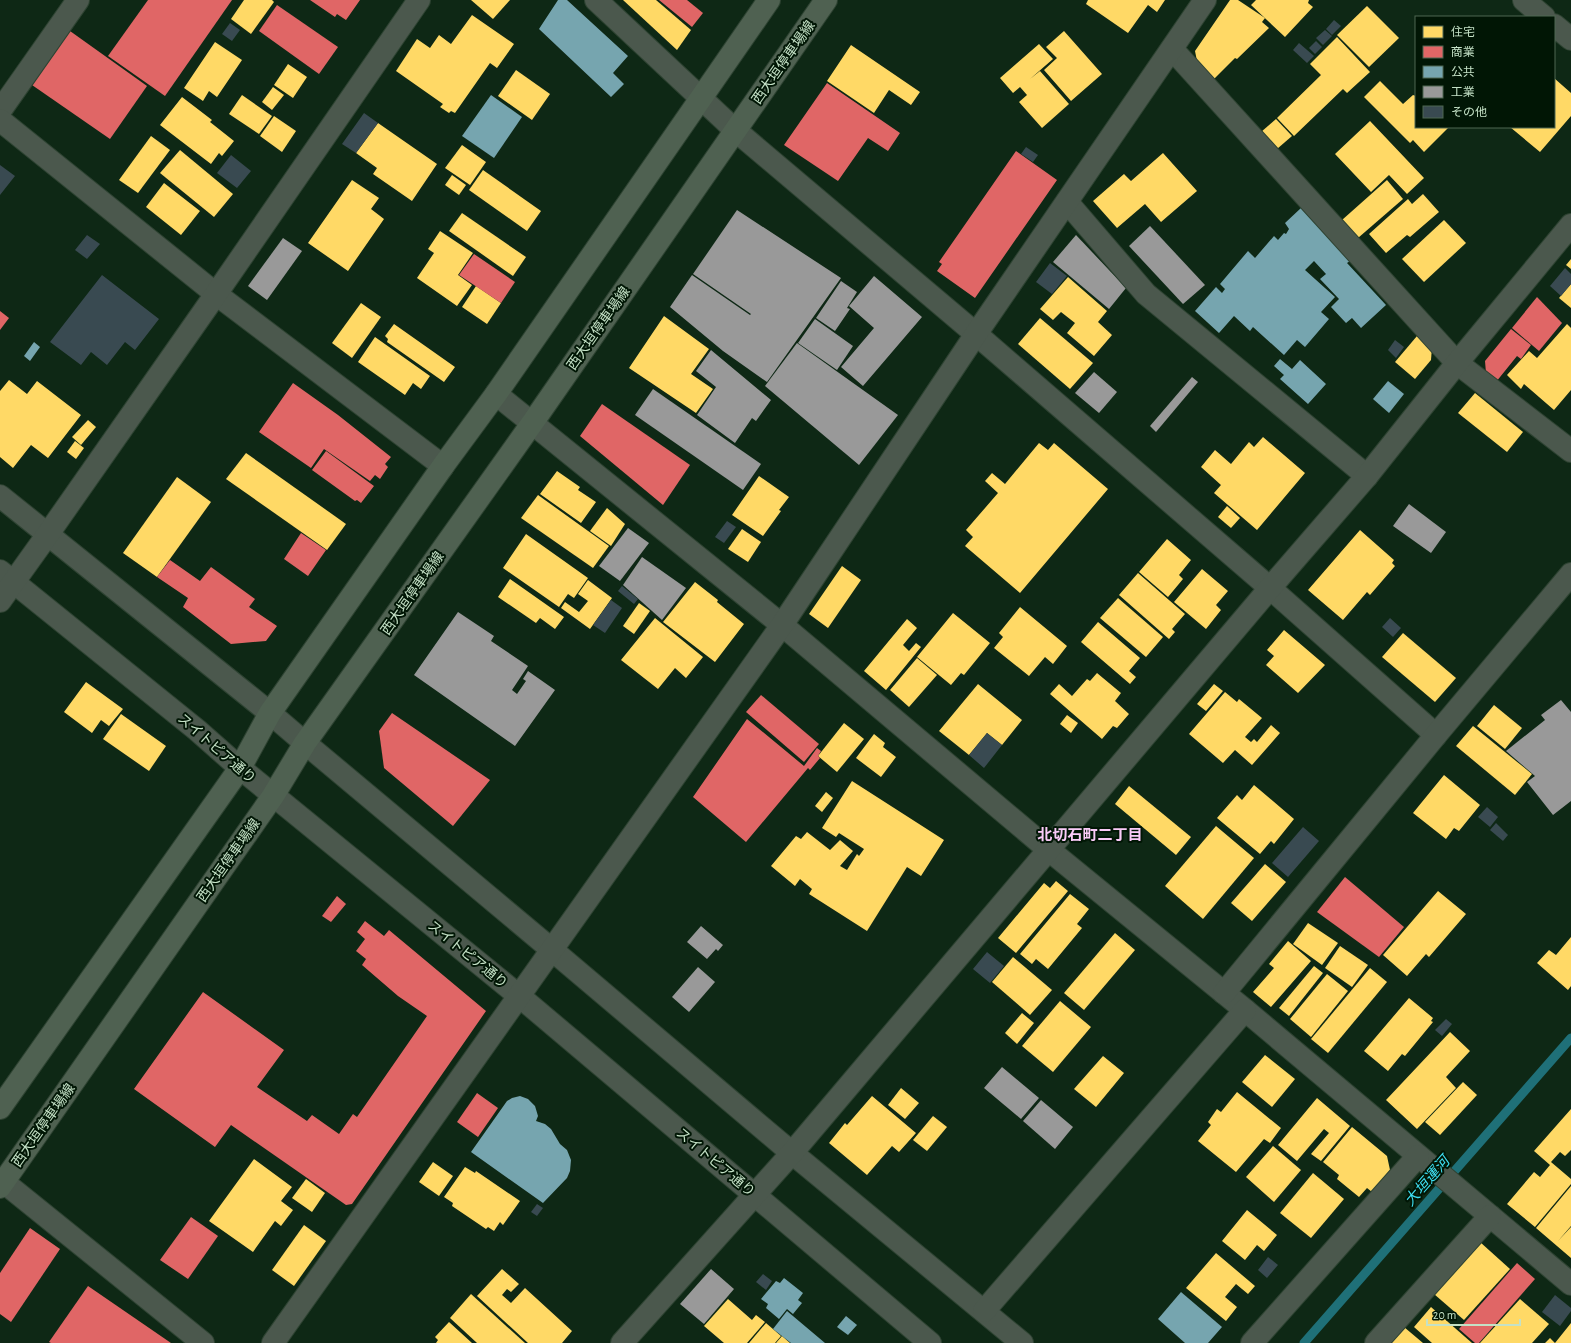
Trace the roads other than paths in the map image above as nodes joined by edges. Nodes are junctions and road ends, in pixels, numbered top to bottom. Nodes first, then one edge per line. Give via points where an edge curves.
1 (78, 0) edge
2 (419, 0) edge
3 (596, 0) edge
4 (769, 0) edge
5 (826, 0) edge
6 (1205, 0) edge
7 (1524, 0) edge
8 (1543, 16) edge
9 (1555, 26) edge
10 (1571, 39) edge
11 (1172, 49) junction
12 (701, 98) junction
13 (0, 112) edge
14 (0, 120) edge
15 (735, 130) junction
16 (1067, 202) junction
17 (1571, 225) edge
18 (216, 294) junction
19 (976, 334) junction
20 (1458, 363) junction
21 (496, 394) junction
22 (533, 422) junction
23 (1571, 451) edge
24 (443, 466) junction
25 (1367, 476) junction
26 (0, 496) edge
27 (48, 534) junction
28 (1571, 574) edge
29 (6, 577) edge
30 (1270, 588) junction
31 (0, 601) edge
32 (782, 625) junction
33 (270, 712) junction
34 (1436, 735) junction
35 (305, 744) junction
36 (240, 768) junction
37 (273, 796) junction
38 (1049, 850) junction
39 (551, 949) junction
40 (1224, 993) junction
41 (518, 996) junction
42 (1245, 1010) junction
43 (0, 1108) edge
44 (792, 1153) junction
45 (1423, 1160) junction
46 (1, 1183) edge
47 (754, 1195) junction
48 (1484, 1211) junction
49 (1571, 1284) edge
50 (984, 1310) junction
51 (928, 1342) edge
52 (203, 1343) edge
53 (273, 1343) edge
54 (622, 1343) edge
55 (1022, 1343) edge
56 (1252, 1343) edge
57 (1376, 1343) edge

1 - 13 street
2 - 18 street
3 - 12 street
4 - 12 main road
5 - 15 main road, 西大垣停車場線
6 - 11 street
7 - 8 street
9 - 10 street
11 - 16 street
11 - 20 street
12 - 15 street
12 - 21 main road
14 - 18 street
15 - 19 street
15 - 22 main road, 西大垣停車場線
16 - 19 street
16 - 25 street via 1146,294
17 - 20 street
18 - 24 street
18 - 27 street
19 - 30 street
19 - 32 street
20 - 23 street
20 - 25 street
21 - 22 street
21 - 24 main road
22 - 32 street
22 - 35 main road, 西大垣停車場線
24 - 33 main road
25 - 30 street
26 - 27 street
27 - 29 street
27 - 33 street
28 - 34 street
29 - 31 street
29 - 36 street, スイトピア通り via 197,730
30 - 34 street
30 - 38 street
32 - 38 street
32 - 39 street
33 - 35 street
33 - 36 main road
34 - 40 street
35 - 37 main road, 西大垣停車場線
35 - 39 street
36 - 37 street, スイトピア通り
36 - 43 main road
37 - 41 street, スイトピア通り
37 - 46 main road, 西大垣停車場線
38 - 40 street
38 - 44 street
39 - 41 street
39 - 44 street
40 - 42 street
41 - 47 street, スイトピア通り
41 - 53 street
42 - 45 street
42 - 50 street
44 - 47 street
44 - 50 street
45 - 48 street
45 - 56 street
46 - 52 street
47 - 51 street, スイトピア通り
47 - 54 street
48 - 49 street
48 - 57 street
50 - 55 street

